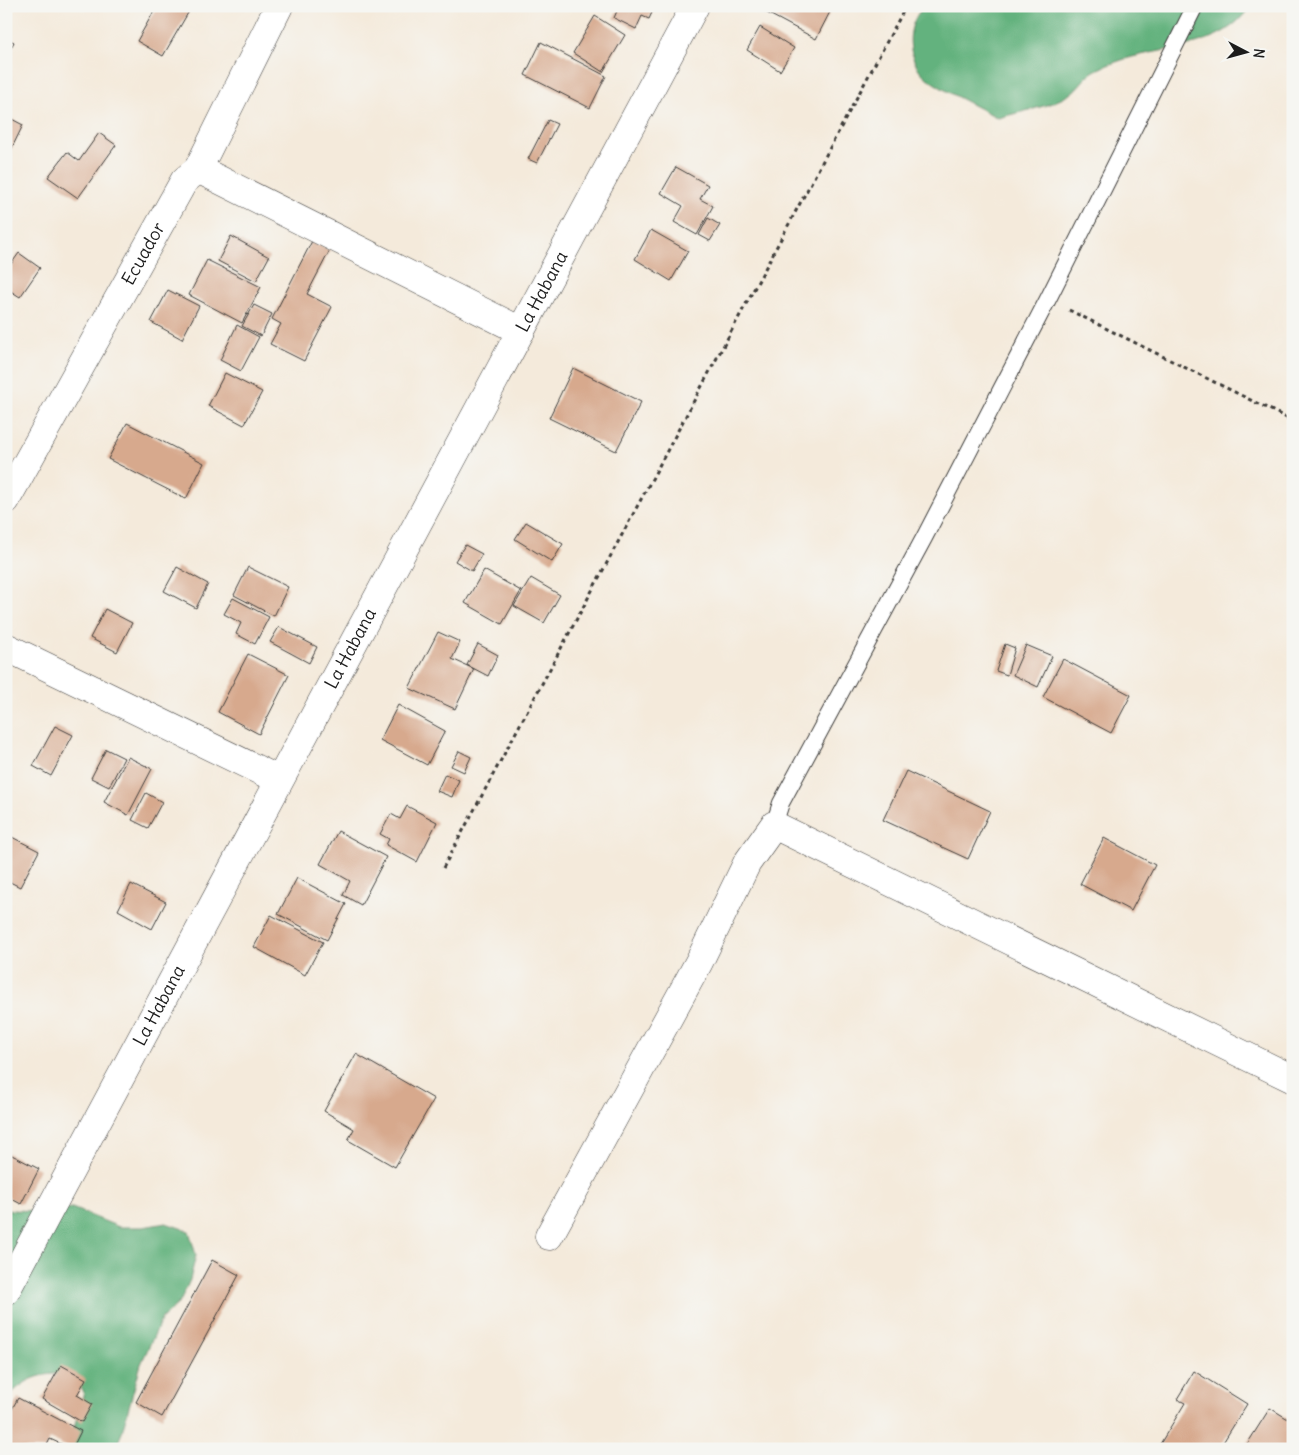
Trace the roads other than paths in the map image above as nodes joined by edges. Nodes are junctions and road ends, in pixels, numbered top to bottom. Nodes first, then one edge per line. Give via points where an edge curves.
1 (279, 6) edge
2 (695, 6) edge
3 (1195, 6) edge
4 (198, 169) junction
5 (522, 331) junction
6 (6, 500) edge
7 (6, 647) edge
8 (279, 780) junction
9 (774, 825) junction
10 (1293, 1079) edge
11 (549, 1236) dead end
12 (6, 1291) edge

1 - 4 street, Ecuador
2 - 5 street, La Habana
3 - 9 lane via 924,538 781,803
4 - 5 street
4 - 6 street, Ecuador via 184,181
5 - 8 street, La Habana
7 - 8 street
8 - 12 street, La Habana
9 - 10 street
9 - 11 street via 747,863 699,962

